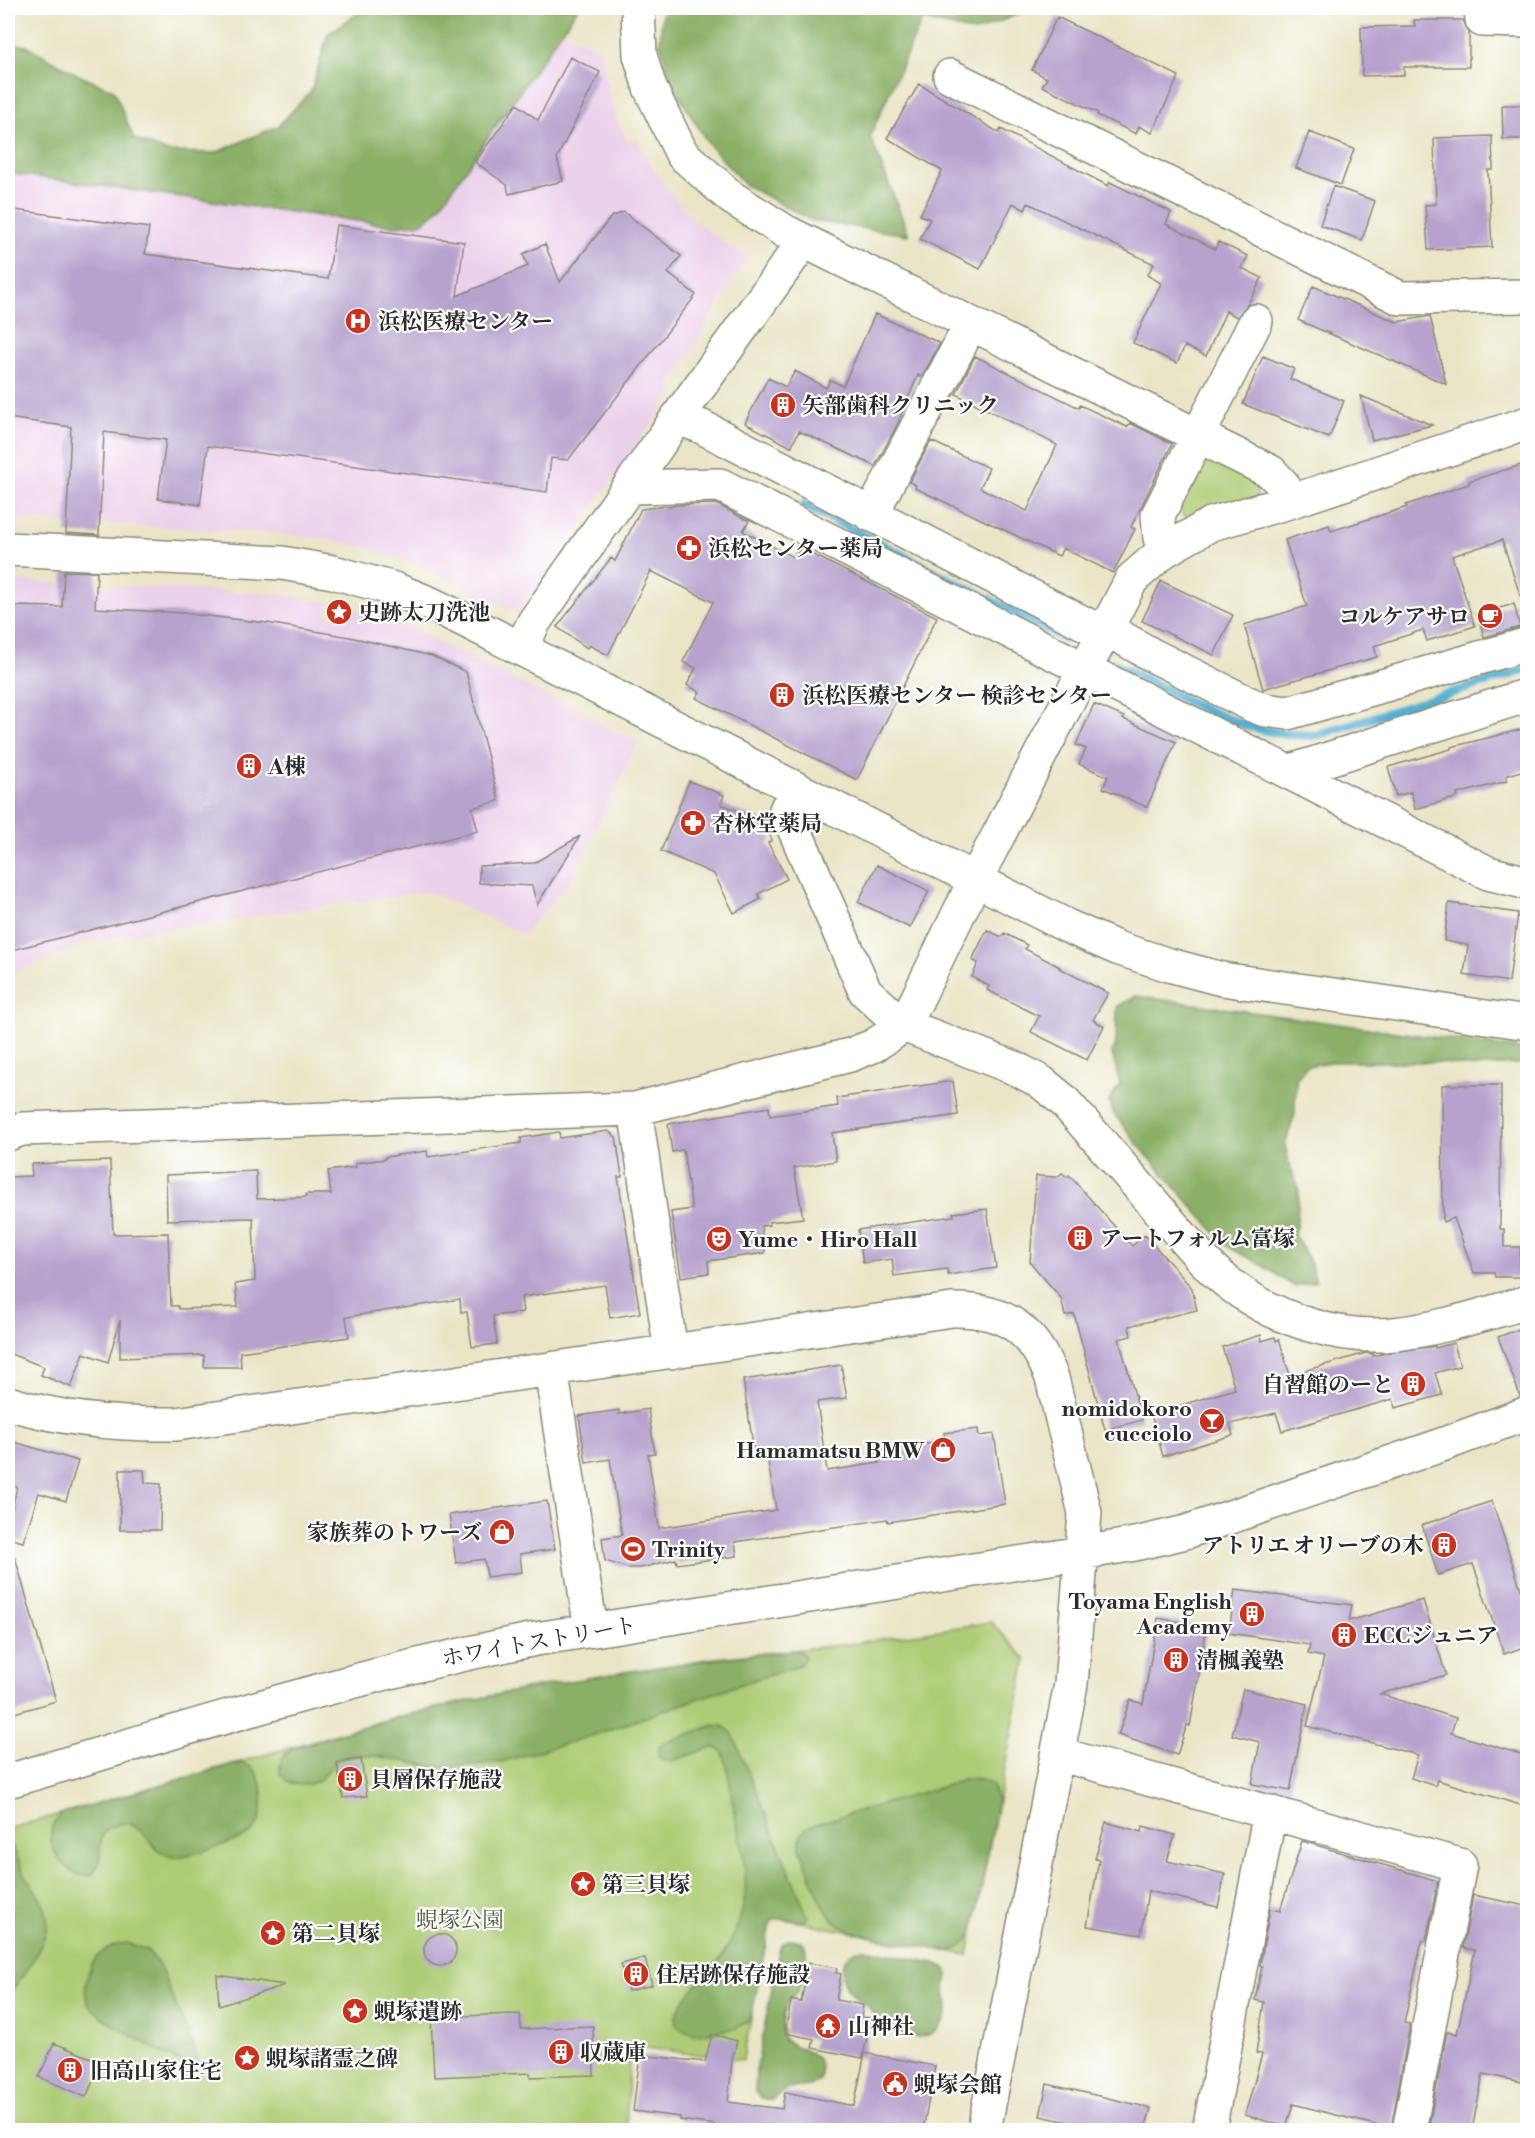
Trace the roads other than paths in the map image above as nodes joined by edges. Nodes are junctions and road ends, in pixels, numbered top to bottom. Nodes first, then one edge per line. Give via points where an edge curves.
1 (638, 8) edge
2 (1481, 8) edge
3 (1527, 21) edge
4 (950, 76) dead end
5 (794, 255) dead end
6 (1527, 296) edge
7 (1256, 321) dead end
8 (961, 343) dead end
9 (677, 418) junction
10 (1527, 423) edge
11 (1198, 436) junction
12 (629, 487) junction
13 (1288, 502) junction
14 (871, 515) junction
15 (8, 549) edge
16 (1164, 551) junction
17 (1104, 631) junction
18 (1527, 644) edge
19 (521, 649) junction
20 (1084, 670) junction
21 (1527, 695) edge
22 (1288, 772) junction
23 (796, 789) junction
24 (975, 879) junction
25 (1527, 883) edge
26 (1527, 1023) edge
27 (901, 1024) junction
28 (635, 1109) junction
29 (8, 1134) edge
30 (1527, 1302) edge
31 (671, 1352) junction
32 (551, 1369) junction
33 (8, 1403) edge
34 (1527, 1413) edge
35 (1082, 1553) junction
36 (591, 1630) junction
37 (1058, 1754) junction
38 (8, 1780) edge
39 (1270, 1812) junction
40 (984, 2130) edge
41 (1209, 2130) edge
42 (1409, 2130) edge

1 - 11 street via 640,55 650,88 682,154 732,198 786,232
2 - 3 street via 1482,20
4 - 6 street via 1400,298
5 - 9 street
7 - 11 street
8 - 14 street
9 - 12 street
9 - 14 street via 700,426
10 - 13 street
11 - 13 street via 1271,472 1283,485
11 - 16 street via 1158,515
12 - 19 street via 534,622
12 - 20 street via 720,485
13 - 16 street via 1211,524
14 - 17 street
15 - 19 street via 320,569 421,599
16 - 17 street via 1132,579
17 - 18 street via 1252,705 1288,713
17 - 20 street
19 - 23 street
20 - 22 street
20 - 24 street
21 - 22 street
22 - 25 street via 1488,873
23 - 24 street
23 - 27 street via 786,810 865,991
24 - 26 street via 1098,940 1222,979
24 - 27 street via 921,995
27 - 28 street via 873,1046 850,1055
27 - 30 street via 1041,1082 1063,1100 1203,1261 1235,1288 1271,1310 1350,1333 1392,1334 1434,1328
28 - 29 street via 22,1129
28 - 31 street
31 - 32 street
31 - 35 street via 952,1310 974,1310 1015,1324 1032,1339 1052,1378 1085,1513
32 - 33 street via 176,1424 65,1418
32 - 36 street
34 - 35 street, ホワイトストリート via 1186,1532
35 - 36 street, ホワイトストリート
35 - 37 street via 1071,1684
36 - 38 street, ホワイトストリート via 481,1650 373,1676
37 - 39 street
37 - 40 street
39 - 41 street
39 - 42 street via 1460,1865

